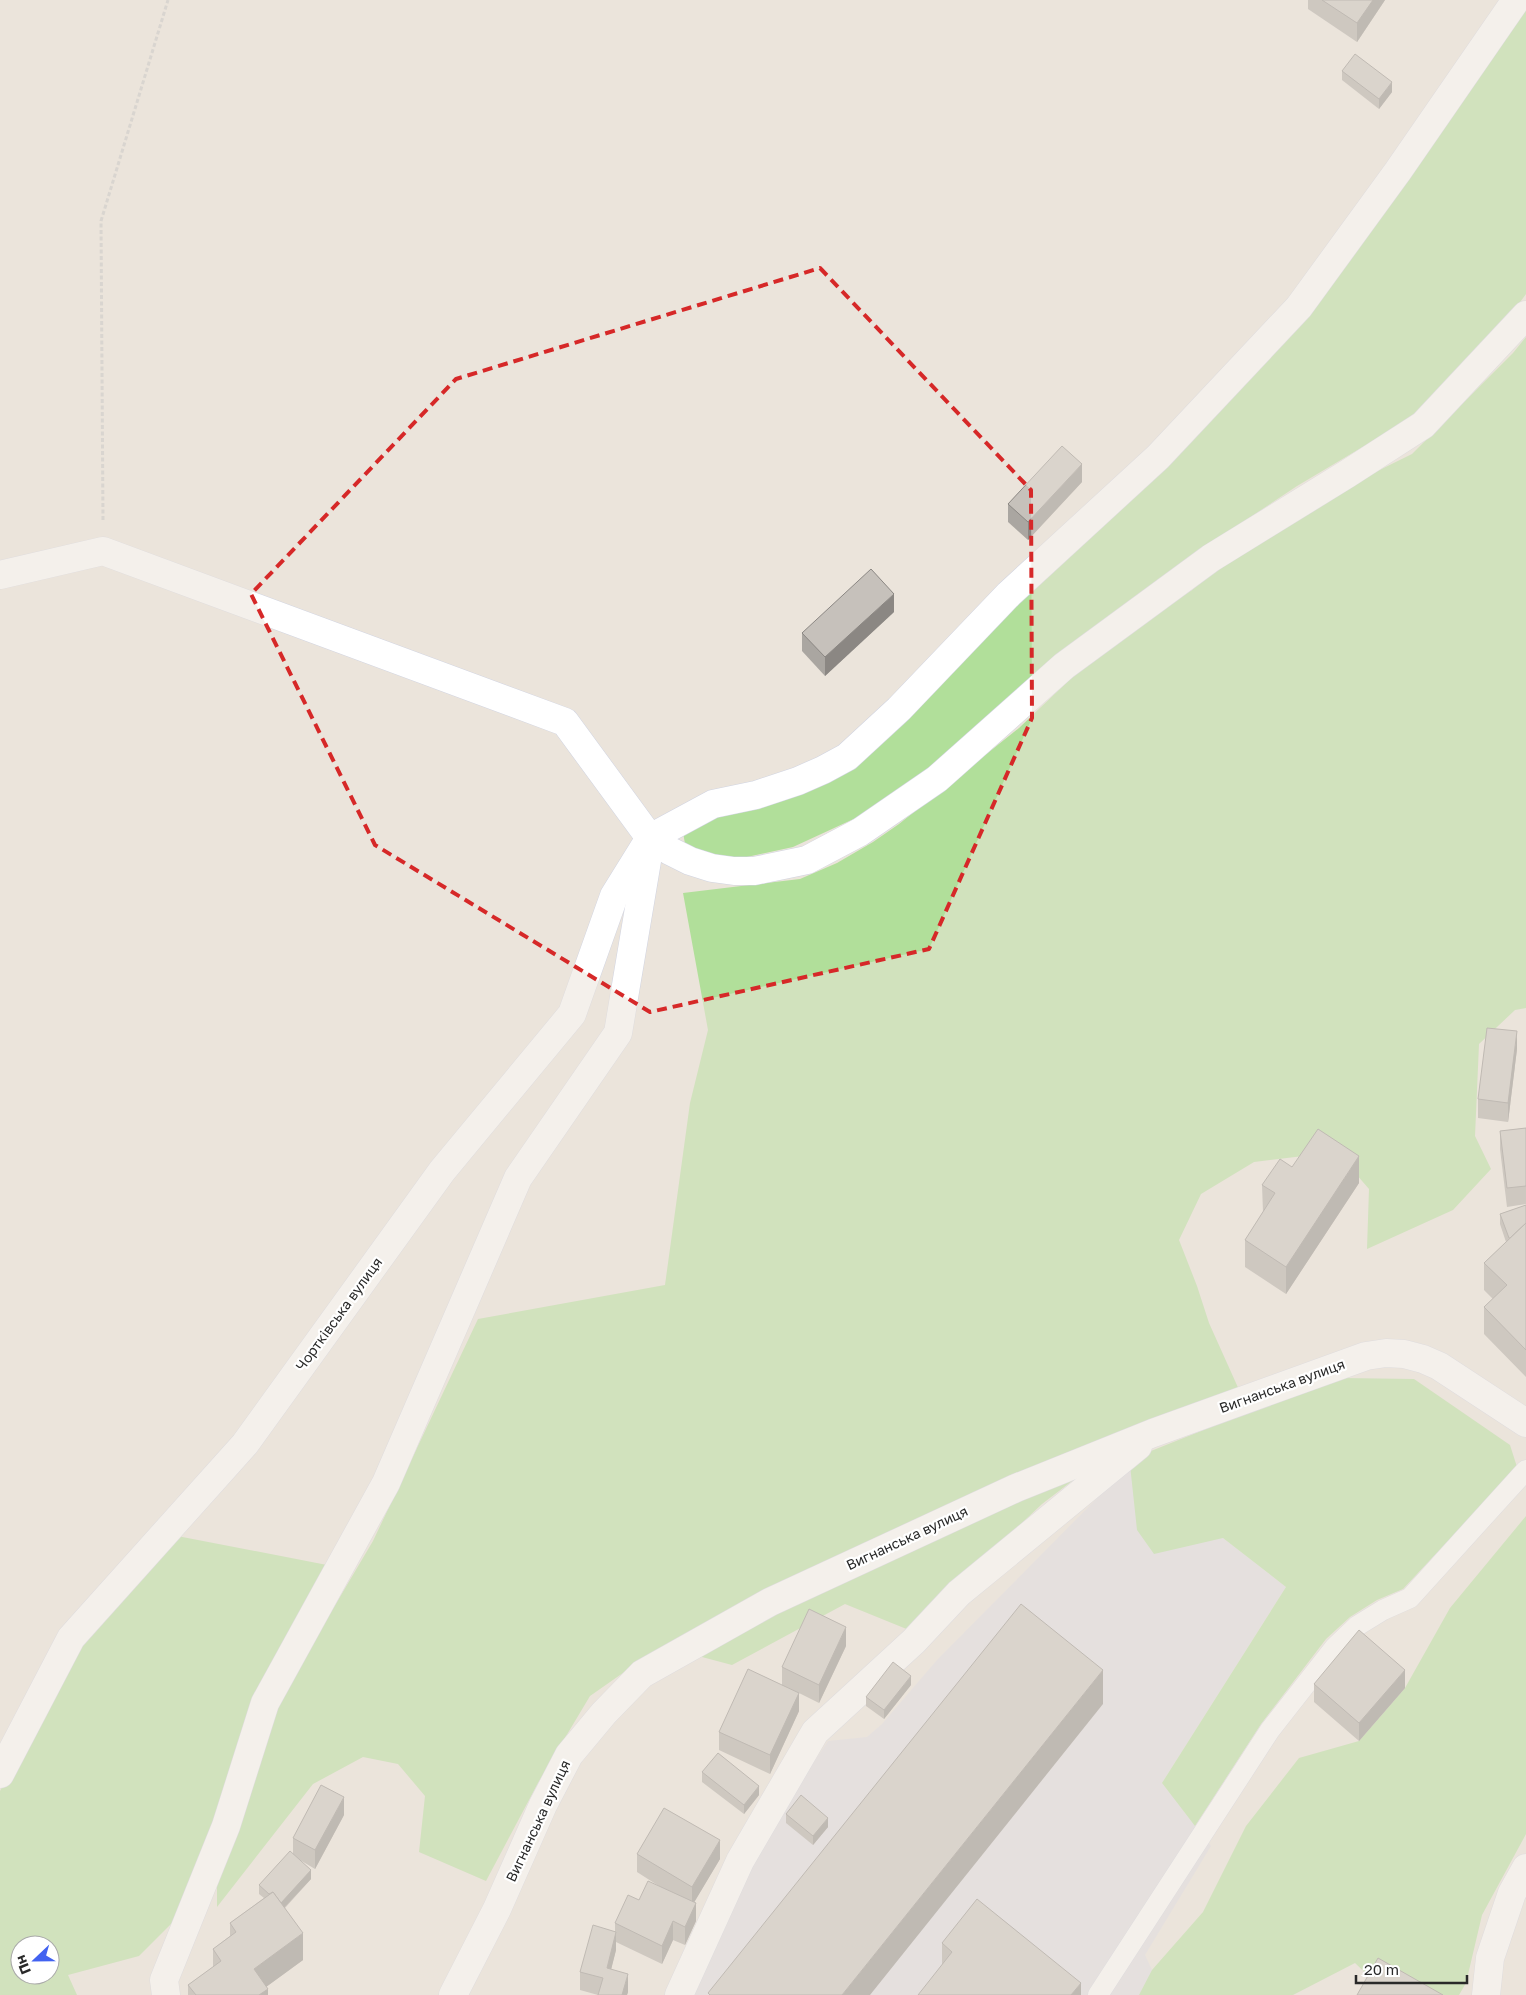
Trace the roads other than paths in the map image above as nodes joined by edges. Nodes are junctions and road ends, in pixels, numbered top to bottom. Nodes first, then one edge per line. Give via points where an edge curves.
1 (1516, 0) edge
2 (1526, 315) edge
3 (0, 575) edge
4 (650, 838) junction
5 (1526, 1423) edge
6 (1153, 1433) junction
7 (1526, 1470) edge
8 (0, 1774) edge
9 (1526, 1868) edge
10 (166, 1995) edge
11 (453, 1995) edge
12 (679, 1995) edge
13 (1098, 1995) edge
14 (1486, 1995) edge

1 - 4 street via 1299,307 1158,457 1009,594 899,709 847,757 823,770 756,795 713,804
2 - 4 street via 1423,424 1211,558 1064,666 937,779 860,832 807,860 754,871 712,868 690,861
3 - 4 street via 103,550 565,722
4 - 8 street, Чортківська вулиця via 614,896 572,1014 442,1171 245,1444 71,1638
4 - 10 street via 618,1032 518,1178 386,1483 266,1703 226,1826 164,1980
5 - 6 street, Вигнанська вулиця via 1440,1366 1404,1354 1386,1353 1348,1362
6 - 11 street, Вигнанська вулиця via 1016,1488 788,1594 642,1674 569,1755
6 - 12 street via 959,1593 914,1641 815,1732 740,1861
7 - 13 lane via 1410,1598 1357,1626 1334,1647 1270,1730
9 - 14 street via 1512,1892 1490,1958

